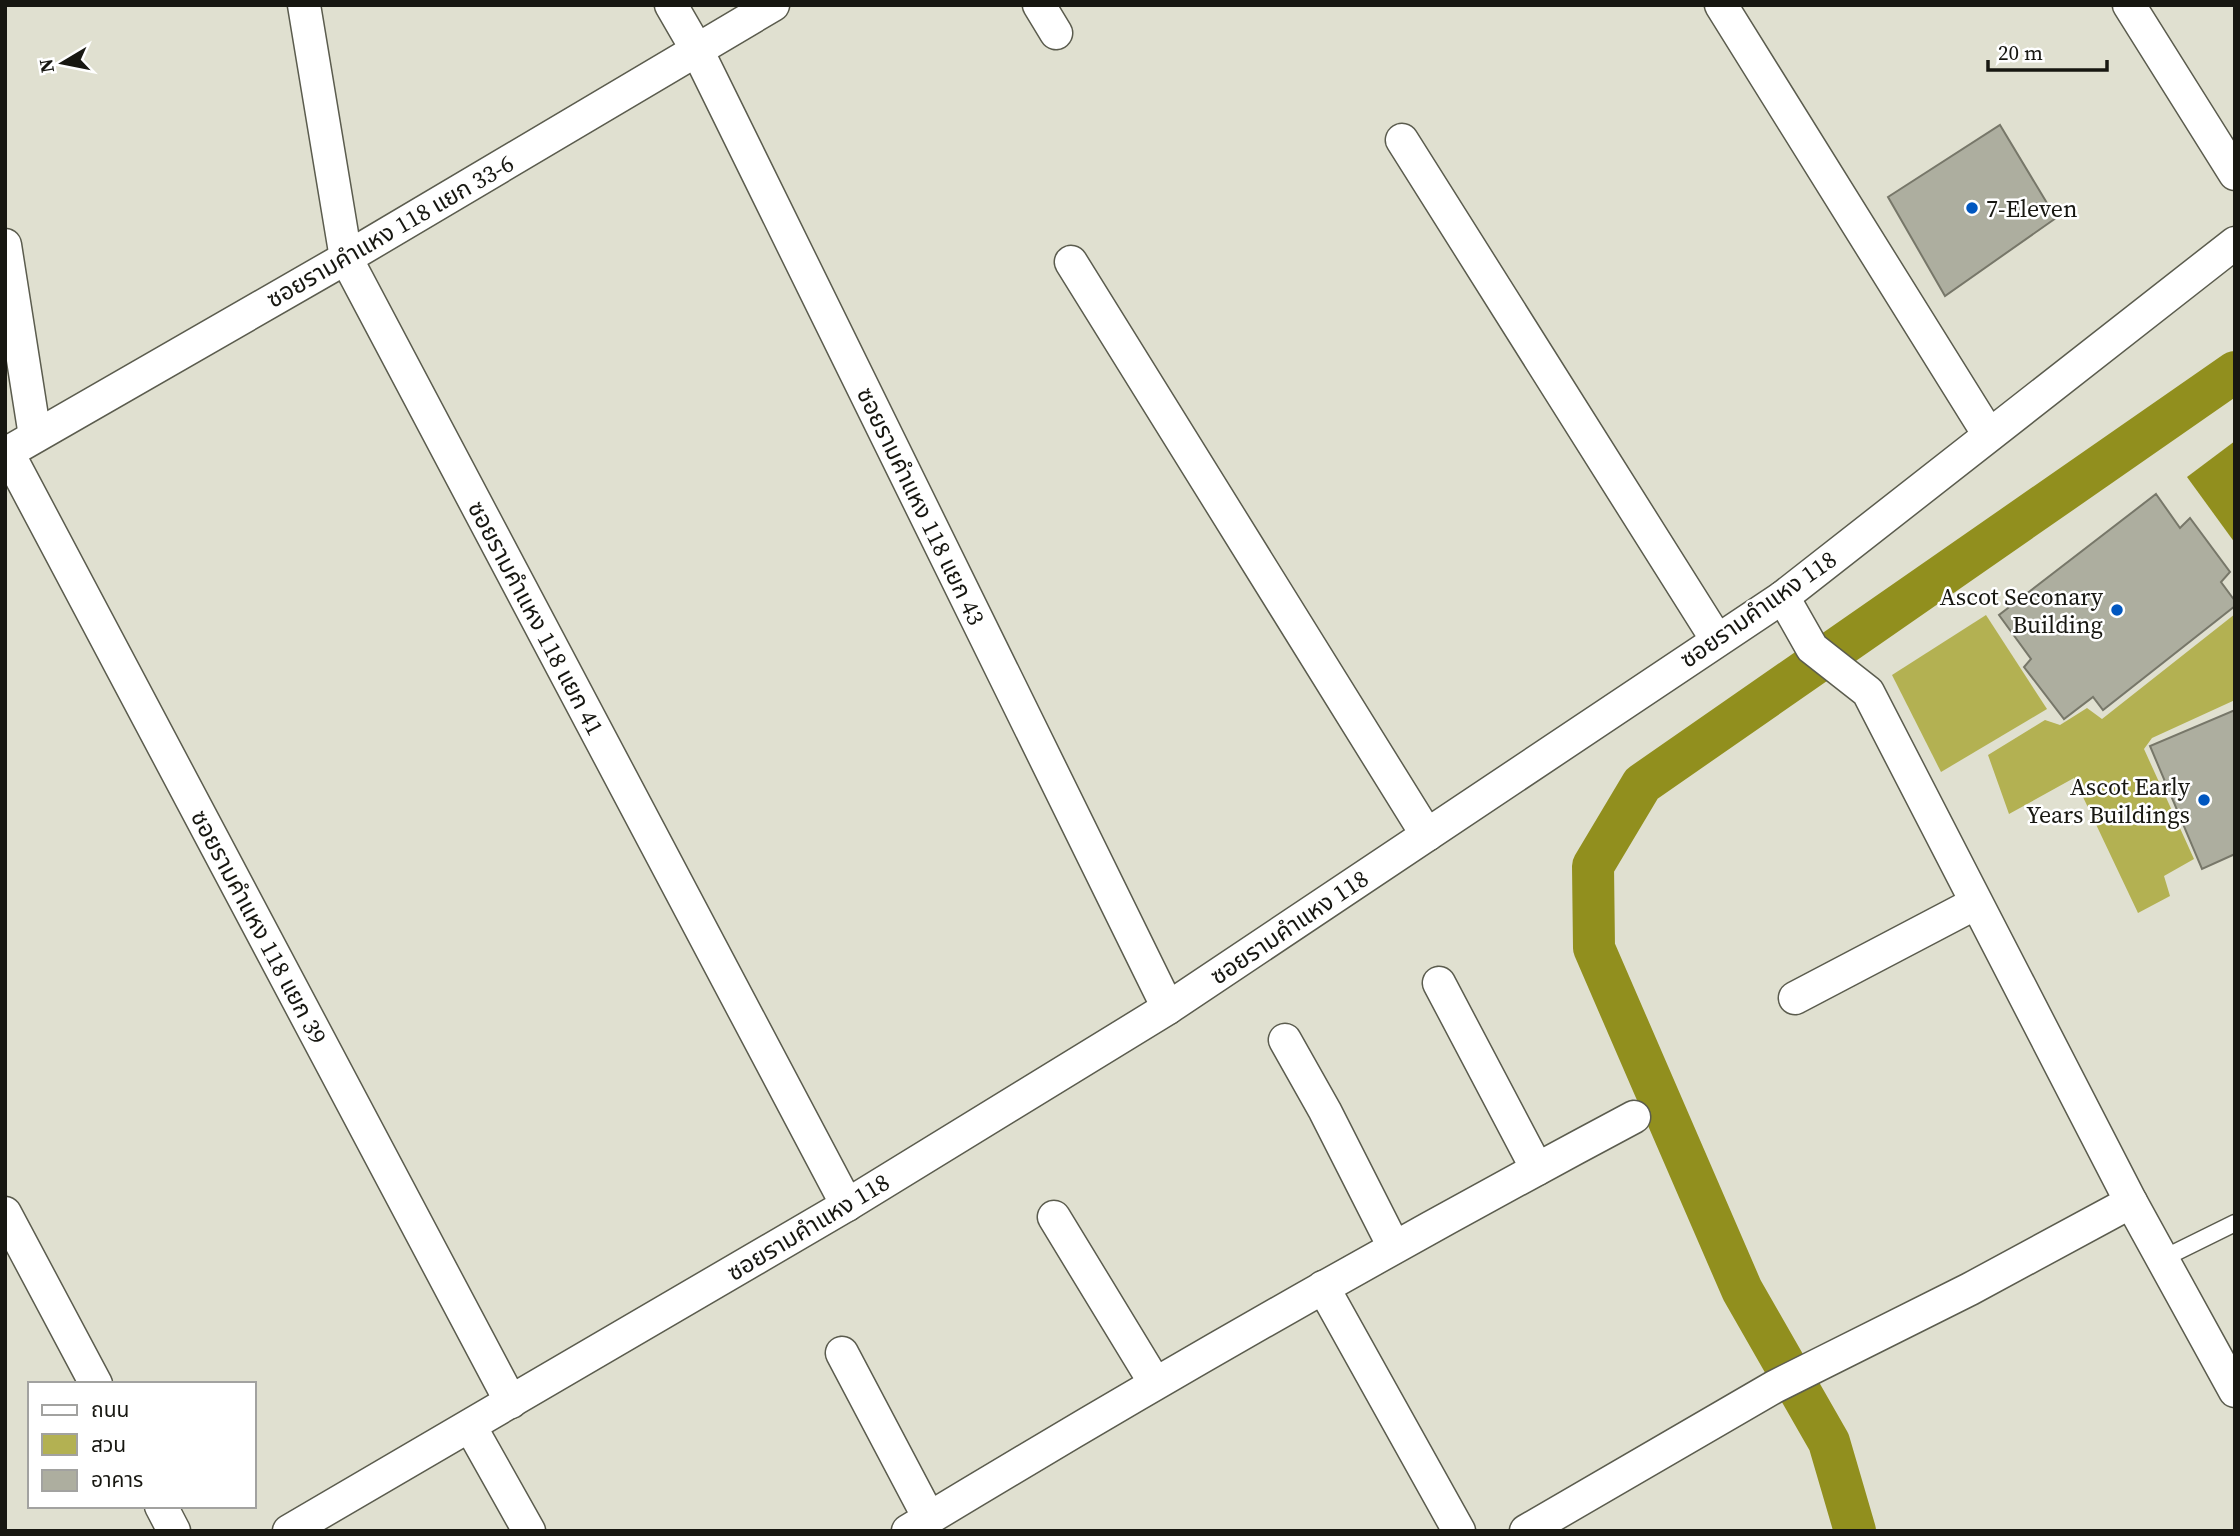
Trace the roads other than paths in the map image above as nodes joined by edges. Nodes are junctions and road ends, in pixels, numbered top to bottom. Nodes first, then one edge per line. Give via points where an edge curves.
1 (304, 5) edge
2 (671, 5) edge
3 (773, 5) edge
4 (1039, 5) edge
5 (1721, 5) edge
6 (2129, 5) edge
7 (1056, 33) dead end
8 (697, 50) junction
9 (1402, 141) dead end
10 (2235, 174) edge
11 (2235, 243) edge
12 (5, 246) edge
13 (346, 258) junction
14 (1071, 262) dead end
15 (1989, 435) junction
16 (35, 436) junction
17 (6, 454) edge
18 (1783, 597) junction
19 (1717, 640) junction
20 (1427, 835) junction
21 (1976, 903) junction
22 (1439, 983) dead end
23 (1795, 998) dead end
24 (1168, 1008) junction
25 (1285, 1040) dead end
26 (1634, 1117) dead end
27 (1537, 1169) junction
28 (2130, 1202) junction
29 (847, 1205) junction
30 (5, 1213) edge
31 (1054, 1217) dead end
32 (2235, 1223) edge
33 (1394, 1247) junction
34 (2162, 1259) junction
35 (1322, 1287) junction
36 (842, 1353) dead end
37 (95, 1382) edge
38 (1155, 1383) junction
39 (2235, 1391) edge
40 (511, 1402) junction
41 (470, 1426) junction
42 (162, 1508) edge
43 (919, 1524) edge
44 (174, 1531) edge
45 (289, 1531) edge
46 (529, 1531) edge
47 (1459, 1531) edge
48 (1526, 1531) edge

1 - 13 street, ซอยรามคำแหง 118 แยก 41
2 - 8 street, ซอยรามคำแหง 118 แยก 43
3 - 8 street, ซอยรามคำแหง 118 แยก 33-6
4 - 7 street
5 - 15 street
6 - 10 street
8 - 13 street, ซอยรามคำแหง 118 แยก 33-6
8 - 24 street, ซอยรามคำแหง 118 แยก 43
9 - 19 street
11 - 15 street, ซอยรามคำแหง 118
12 - 16 street
13 - 16 street, ซอยรามคำแหง 118 แยก 33-6
13 - 29 street, ซอยรามคำแหง 118 แยก 41
14 - 20 street
15 - 18 street, ซอยรามคำแหง 118
16 - 17 street, ซอยรามคำแหง 118 แยก 33-6
17 - 40 street, ซอยรามคำแหง 118 แยก 39
18 - 19 street, ซอยรามคำแหง 118
18 - 21 street via 1812,648 1868,692
19 - 20 street, ซอยรามคำแหง 118
20 - 24 street, ซอยรามคำแหง 118
21 - 23 street
21 - 28 street
22 - 27 street
24 - 29 street, ซอยรามคำแหง 118
25 - 33 street
26 - 27 street
27 - 33 street
28 - 34 street
28 - 48 street via 1774,1387
29 - 40 street, ซอยรามคำแหง 118
30 - 37 street
31 - 38 street
32 - 34 lane
33 - 35 street
34 - 39 street
35 - 38 street
35 - 47 street
36 - 43 street
38 - 43 street
40 - 41 street, ซอยรามคำแหง 118
41 - 45 street, ซอยรามคำแหง 118
41 - 46 street
42 - 44 street

